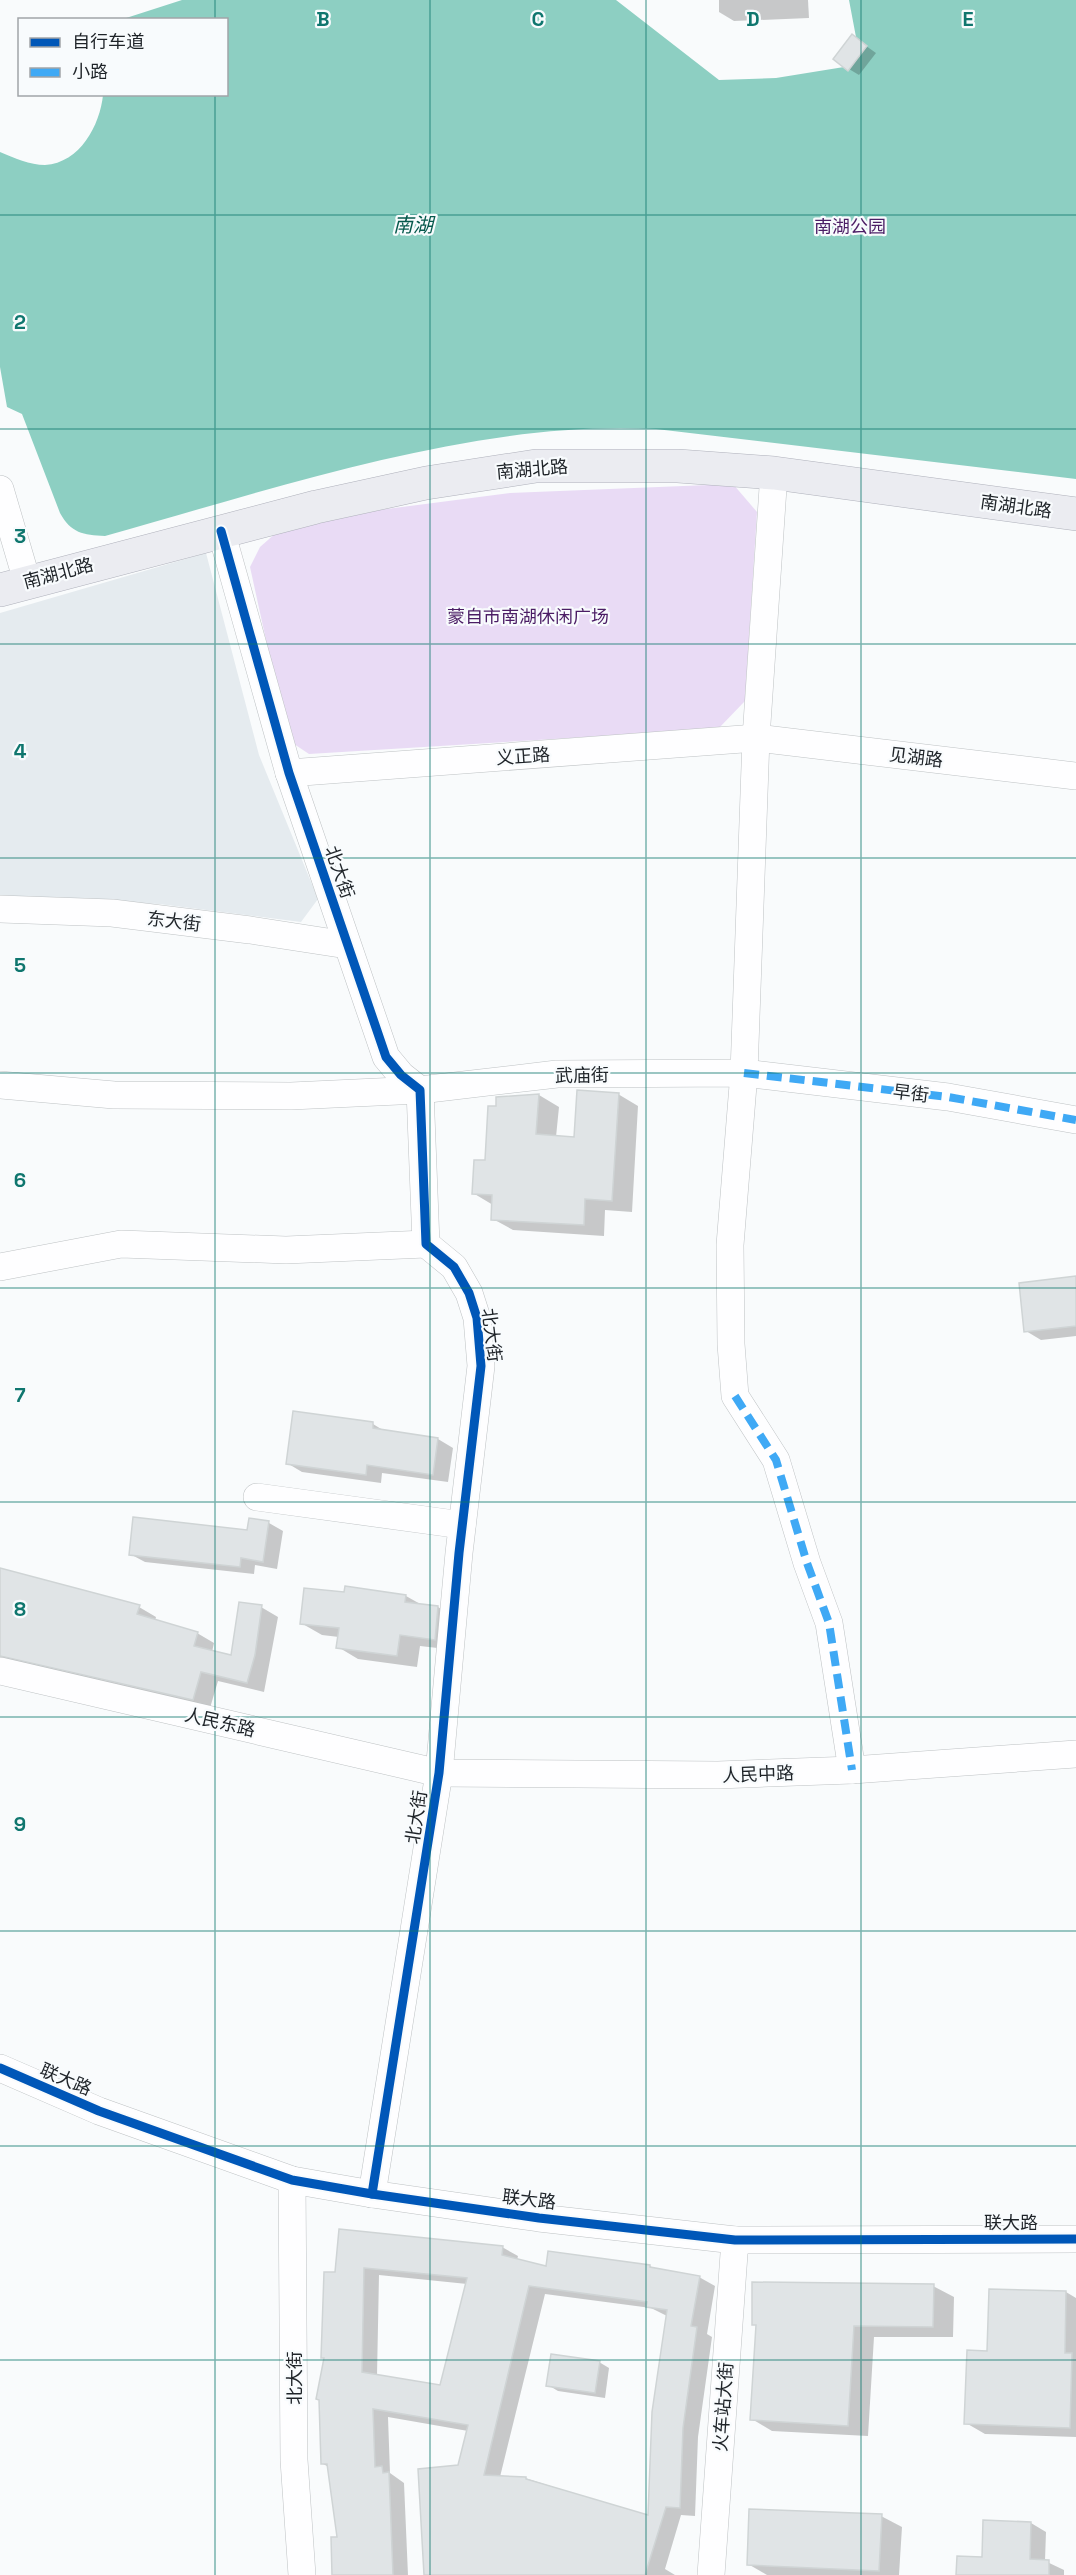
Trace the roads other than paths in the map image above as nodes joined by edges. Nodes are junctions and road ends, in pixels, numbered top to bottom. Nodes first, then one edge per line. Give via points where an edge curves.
1 (774, 474) junction
2 (0, 489) edge
3 (1076, 514) edge
4 (221, 531) junction
5 (13, 585) edge
6 (756, 738) junction
7 (289, 773) junction
8 (1076, 776) edge
9 (0, 909) edge
10 (347, 945) junction
11 (744, 1073) junction
12 (0, 1085) edge
13 (420, 1090) junction
14 (1076, 1120) edge
15 (426, 1244) junction
16 (0, 1267) edge
17 (257, 1497) dead end
18 (462, 1525) junction
19 (0, 1671) edge
20 (1076, 1754) edge
21 (852, 1770) junction
22 (439, 1773) junction
23 (0, 2068) edge
24 (292, 2180) junction
25 (372, 2194) junction
26 (1076, 2239) edge
27 (735, 2240) junction
28 (302, 2575) edge
29 (711, 2575) edge

1 - 3 main road, 南湖北路
1 - 4 main road, 南湖北路 via 678,466 536,466 426,483
1 - 6 street
2 - 5 street
4 - 5 main road, 南湖北路
4 - 7 street, 北大街
6 - 7 street, 义正路
6 - 8 street, 见湖路
6 - 11 street
7 - 10 street, 北大街
9 - 10 street, 东大街 via 112,914
10 - 13 street, 北大街 via 386,1057
11 - 13 street, 武庙街 via 557,1074
11 - 14 street, 早街 via 948,1097
11 - 21 street via 730,1245 735,1396 776,1460 829,1623
12 - 13 street, 武庙街 via 125,1095 291,1096
13 - 15 street
15 - 16 street via 286,1250 121,1244
15 - 18 street, 北大街 via 454,1267 477,1318 481,1366
17 - 18 street
18 - 22 street, 北大街
19 - 22 street, 人民东路
20 - 21 street, 人民中路
21 - 22 street, 人民中路 via 718,1776
22 - 25 street, 北大街
23 - 24 street, 联大路 via 99,2111
24 - 25 street, 联大路
24 - 28 street, 北大街 via 294,2460
25 - 27 street, 联大路
26 - 27 street, 联大路
27 - 29 street, 火车站大街

